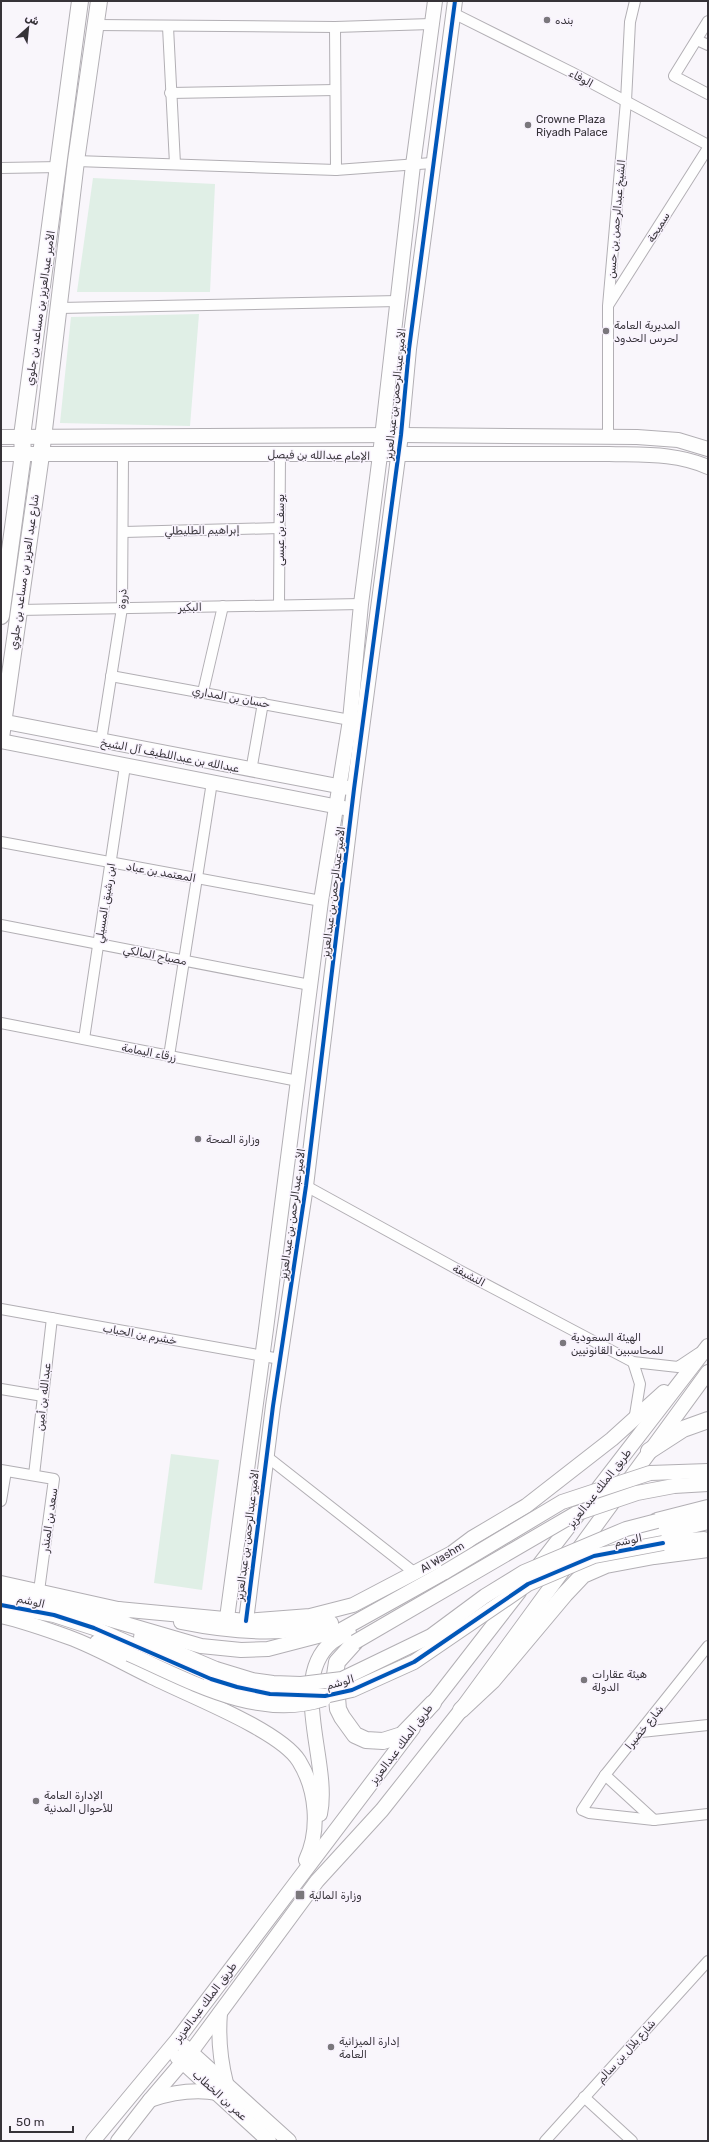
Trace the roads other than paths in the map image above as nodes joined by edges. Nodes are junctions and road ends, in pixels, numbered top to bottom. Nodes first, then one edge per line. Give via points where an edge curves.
1 (80, 1) edge
2 (99, 1) edge
3 (435, 1) edge
4 (634, 1) edge
5 (454, 7) edge
6 (708, 21) edge
7 (432, 24) junction
8 (96, 25) junction
9 (168, 27) junction
10 (335, 27) junction
11 (697, 40) junction
12 (708, 46) edge
13 (335, 90) junction
14 (170, 92) junction
15 (708, 94) edge
16 (626, 102) junction
17 (708, 145) edge
18 (708, 148) edge
19 (76, 161) junction
20 (432, 163) junction
21 (175, 164) junction
22 (413, 165) junction
23 (60, 167) junction
24 (1, 168) edge
25 (336, 170) junction
26 (398, 302) junction
27 (608, 306) junction
28 (60, 308) junction
29 (382, 435) junction
30 (401, 435) junction
31 (22, 436) junction
32 (188, 436) junction
33 (232, 436) junction
34 (1, 437) edge
35 (42, 437) junction
36 (608, 438) junction
37 (708, 449) edge
38 (1, 454) edge
39 (23, 454) junction
40 (190, 454) junction
41 (234, 454) junction
42 (280, 454) junction
43 (41, 455) junction
44 (123, 455) junction
45 (380, 455) junction
46 (398, 455) junction
47 (708, 467) edge
48 (280, 528) junction
49 (124, 532) junction
50 (361, 604) junction
51 (279, 605) junction
52 (223, 606) junction
53 (122, 608) junction
54 (19, 610) junction
55 (1, 616) edge
56 (111, 676) junction
57 (203, 692) junction
58 (262, 703) junction
59 (350, 720) junction
60 (2, 721) edge
61 (1, 738) edge
62 (1, 741) edge
63 (101, 741) junction
64 (125, 766) junction
65 (251, 771) junction
66 (212, 782) junction
67 (339, 787) junction
68 (354, 789) junction
69 (336, 807) junction
70 (353, 808) junction
71 (1, 842) edge
72 (111, 862) junction
73 (197, 878) junction
74 (320, 901) junction
75 (1, 925) edge
76 (98, 944) junction
77 (184, 961) junction
78 (310, 985) junction
79 (1, 1023) edge
80 (84, 1039) junction
81 (169, 1056) junction
82 (298, 1081) junction
83 (306, 1186) junction
84 (1, 1309) edge
85 (52, 1318) junction
86 (707, 1347) edge
87 (263, 1356) junction
88 (280, 1359) junction
89 (634, 1362) junction
90 (708, 1372) edge
91 (1, 1389) edge
92 (43, 1396) junction
93 (708, 1420) edge
94 (634, 1421) junction
95 (649, 1451) junction
96 (266, 1456) junction
97 (4, 1470) edge
98 (708, 1471) edge
99 (34, 1475) junction
100 (245, 1481) junction
101 (263, 1484) junction
102 (708, 1484) edge
103 (1, 1501) edge
104 (708, 1508) edge
105 (657, 1521) joint
106 (708, 1521) edge
107 (708, 1540) edge
108 (663, 1542) joint
109 (708, 1550) edge
110 (594, 1556) junction
111 (445, 1572) junction
112 (415, 1573) junction
113 (1, 1583) edge
114 (39, 1591) junction
115 (1, 1594) edge
116 (1, 1605) edge
117 (118, 1609) junction
118 (4, 1617) edge
119 (105, 1618) junction
120 (227, 1618) junction
121 (246, 1621) junction
122 (204, 1627) joint
123 (355, 1642) joint
124 (708, 1646) edge
125 (214, 1674) junction
126 (352, 1690) junction
127 (433, 1702) junction
128 (461, 1710) junction
129 (708, 1725) edge
130 (641, 1732) junction
131 (605, 1776) junction
132 (708, 1814) edge
133 (654, 1820) junction
134 (314, 1837) junction
135 (295, 1883) junction
136 (708, 1961) edge
137 (220, 2011) junction
138 (173, 2045) junction
139 (187, 2057) junction
140 (222, 2088) junction
141 (584, 2097) junction
142 (150, 2100) junction
143 (93, 2141) edge
144 (118, 2141) edge
145 (269, 2141) edge
146 (289, 2141) edge
147 (545, 2141) edge
148 (632, 2141) edge

1 - 23 main road, الأمير عبدالعزيز بن مساعد بن جلوي
2 - 8 main road, الأمير عبدالعزيز بن مساعد بن جلوي
3 - 7 street, الأمير عبدالرحمن بن عبدالعزيز
4 - 16 street, الشيخ عبدالرحمن بن حسن via 630,22
5 - 16 street, الوفاء
5 - 20 street, الأمير عبدالرحمن بن عبدالعزيز
6 - 11 street
7 - 10 street
7 - 22 street, الأمير عبدالرحمن بن عبدالعزيز
8 - 9 street
8 - 19 main road, الأمير عبدالعزيز بن مساعد بن جلوي
9 - 10 street
9 - 14 street
10 - 13 street
11 - 12 street
11 - 15 street via 674,76
13 - 14 street
13 - 25 street
14 - 21 street
16 - 17 street, الوفاء
16 - 27 street, الشيخ عبدالرحمن بن حسن
18 - 27 street, سميحة
19 - 21 street
19 - 28 main road, الأمير عبدالعزيز بن مساعد بن جلوي
20 - 22 street
20 - 30 street, الأمير عبدالرحمن بن عبدالعزيز
21 - 25 street
22 - 25 street
22 - 26 street, الأمير عبدالرحمن بن عبدالعزيز
23 - 24 street
23 - 31 main road, الأمير عبدالعزيز بن مساعد بن جلوي
26 - 28 street
26 - 29 street, الأمير عبدالرحمن بن عبدالعزيز
27 - 36 street, الشيخ عبدالرحمن بن حسن
28 - 35 main road, الأمير عبدالعزيز بن مساعد بن جلوي
29 - 30 street, الإمام عبدالله بن فيصل
29 - 33 street, الإمام عبدالله بن فيصل
29 - 45 street, الأمير عبدالرحمن بن عبدالعزيز
30 - 36 street, الإمام عبدالله بن فيصل
30 - 46 street, الأمير عبدالرحمن بن عبدالعزيز
31 - 34 street, الإمام عبدالله بن فيصل
31 - 35 street, الإمام عبدالله بن فيصل
31 - 39 main road, الأمير عبدالعزيز بن مساعد بن جلوي
32 - 33 street, الإمام عبدالله بن فيصل
32 - 35 street, الإمام عبدالله بن فيصل
32 - 40 street via 195,438 199,445 196,452
33 - 41 street via 225,438 221,446 225,452
35 - 43 main road, الأمير عبدالعزيز بن مساعد بن جلوي
36 - 37 street, الإمام عبدالله بن فيصل via 678,440
38 - 39 street, الإمام عبدالله بن فيصل
39 - 43 street, الإمام عبدالله بن فيصل
39 - 55 main road, الأمير عبدالعزيز بن مساعد بن جلوي
40 - 41 street, الإمام عبدالله بن فيصل
40 - 44 street, الإمام عبدالله بن فيصل
41 - 42 street, الإمام عبدالله بن فيصل
42 - 45 street, الإمام عبدالله بن فيصل
42 - 48 street, يوسف بن عيسى
43 - 44 street, الإمام عبدالله بن فيصل
43 - 54 main road, شارع عبد العزيز بن مساعد بن جلوي
44 - 49 street, ذروة
45 - 46 street, الإمام عبدالله بن فيصل
45 - 50 street, الأمير عبدالرحمن بن عبدالعزيز
46 - 47 street, الإمام عبدالله بن فيصل via 663,456 689,459
46 - 68 street, الأمير عبدالرحمن بن عبدالعزيز
48 - 49 street, إبراهيم الطليطلي
48 - 51 street, يوسف بن عيسى
49 - 53 street, ذروة
50 - 51 street, البكير
50 - 59 street, الأمير عبدالرحمن بن عبدالعزيز
51 - 52 street, البكير
52 - 53 street, البكير
52 - 57 street
53 - 54 street, البكير
53 - 56 street, ذروة
54 - 60 main road, شارع عبد العزيز بن مساعد بن جلوي
56 - 57 street, حسان بن المداري
56 - 63 street, ذروة
57 - 58 street, حسان بن المداري
58 - 59 street, حسان بن المداري
58 - 65 street
59 - 67 street, الأمير عبدالرحمن بن عبدالعزيز
60 - 61 main road, شارع عبد العزيز بن مساعد بن جلوي
60 - 63 street, عبدالله بن عبداللطيف آل الشيخ
62 - 64 street, عبدالله بن عبداللطيف آل الشيخ
63 - 65 street, عبدالله بن عبداللطيف آل الشيخ
64 - 66 street, عبدالله بن عبداللطيف آل الشيخ
64 - 72 street, ابن رشيق المسيلي
65 - 67 street, عبدالله بن عبداللطيف آل الشيخ
66 - 69 street, عبدالله بن عبداللطيف آل الشيخ
66 - 73 street
67 - 68 street, عبدالله بن عبداللطيف آل الشيخ
67 - 69 street, الأمير عبدالرحمن بن عبدالعزيز
68 - 70 street, الأمير عبدالرحمن بن عبدالعزيز
69 - 70 street, عبدالله بن عبداللطيف آل الشيخ
69 - 74 street, الأمير عبدالرحمن بن عبدالعزيز
70 - 83 street, الأمير عبدالرحمن بن عبدالعزيز
71 - 72 street, المعتمد بن عباد
72 - 73 street, المعتمد بن عباد
72 - 76 street, ابن رشيق المسيلي
73 - 74 street, المعتمد بن عباد
73 - 77 street
74 - 78 street, الأمير عبدالرحمن بن عبدالعزيز
75 - 76 street, مصباح المالكي
76 - 77 street, مصباح المالكي
76 - 80 street, ابن رشيق المسيلي
77 - 78 street, مصباح المالكي
77 - 81 street
78 - 82 street, الأمير عبدالرحمن بن عبدالعزيز
79 - 80 street, زرقاء اليمامة
80 - 81 street, زرقاء اليمامة
81 - 82 street, زرقاء اليمامة
82 - 87 street, الأمير عبدالرحمن بن عبدالعزيز
83 - 88 street, الأمير عبدالرحمن بن عبدالعزيز
83 - 89 street, النشيفة
84 - 85 street, خشرم بن الحباب
85 - 87 street, خشرم بن الحباب
85 - 92 street, عبدالله بن أمين
86 - 89 street via 678,1367
86 - 94 street, Al Washm
86 - 127 street, طريق الملك عبدالعزيز
87 - 88 street, خشرم بن الحباب
87 - 100 street, الأمير عبدالرحمن بن عبدالعزيز
88 - 96 street, الأمير عبدالرحمن بن عبدالعزيز
89 - 94 street via 640,1384
90 - 95 street, طريق الملك عبدالعزيز
91 - 92 street
92 - 99 street, عبدالله بن أمين
93 - 95 main road via 683,1430
94 - 112 street, Al Washm via 526,1506
95 - 128 street, طريق الملك عبدالعزيز
96 - 101 street, الأمير عبدالرحمن بن عبدالعزيز
96 - 112 street
97 - 99 street, سعد بن المنذر
97 - 103 street
98 - 111 street, bridge via 650,1473 562,1502
99 - 114 street, سعد بن المنذر via 54,1479
100 - 101 street
100 - 120 street, الأمير عبدالرحمن بن عبدالعزيز
101 - 121 street, الأمير عبدالرحمن بن عبدالعزيز
102 - 123 street, bridge via 674,1486 637,1493 575,1514
104 - 105 main road
105 - 125 street, bridge via 618,1532 524,1572 485,1596 431,1636 342,1679 301,1684 273,1683
106 - 110 main road via 629,1540
107 - 108 main road
108 - 110 street, الوشم, bridge
109 - 128 main road via 606,1565 583,1575 492,1680
110 - 126 street, الوشم, bridge via 528,1584 414,1662
111 - 119 street, الوشم via 341,1630 268,1649 241,1650 200,1646
111 - 122 street, Al Washm via 346,1619 326,1625 296,1630 262,1631
111 - 134 street via 387,1612 332,1641 320,1657 313,1677 312,1716 322,1780 322,1805
112 - 121 street, Al Washm via 353,1605 310,1616
113 - 114 street, الوشم
114 - 117 street, الوشم
115 - 119 street, الوشم
116 - 125 street, الوشم via 54,1615
117 - 120 street, Al Washm
117 - 122 street, الوشم
118 - 126 street, bridge via 73,1632 200,1686 260,1704 306,1705
118 - 134 street, الوشم via 69,1637 246,1722 281,1744 299,1760 310,1784 314,1808
119 - 125 street
120 - 121 street, Al Washm
123 - 127 main road via 336,1662 335,1675 338,1709 355,1735 366,1740 383,1741 402,1735
124 - 130 street, شارع خضيرا
125 - 126 street, الوشم, bridge via 270,1694 325,1696
127 - 135 street, طريق الملك عبدالعزيز
128 - 137 street, طريق الملك عبدالعزيز via 382,1810 317,1881
129 - 130 street
130 - 131 street, شارع خضيرا
131 - 133 street
131 - 133 street, شارع خضيرا via 582,1810 589,1813
132 - 133 street
134 - 135 street, الوشم via 312,1848
135 - 138 street, طريق الملك عبدالعزيز
136 - 141 street, شارع بلال بن سالم
137 - 139 street, طريق الملك عبدالعزيز
137 - 140 street via 218,2032
138 - 139 street
138 - 143 street, طريق الملك عبدالعزيز
139 - 140 street
139 - 142 street, طريق الملك عبدالعزيز
140 - 142 street via 182,2091
140 - 145 street, عمر بن الخطاب
140 - 146 street
141 - 147 street, شارع بلال بن سالم
141 - 148 street
142 - 144 street, طريق الملك عبدالعزيز

